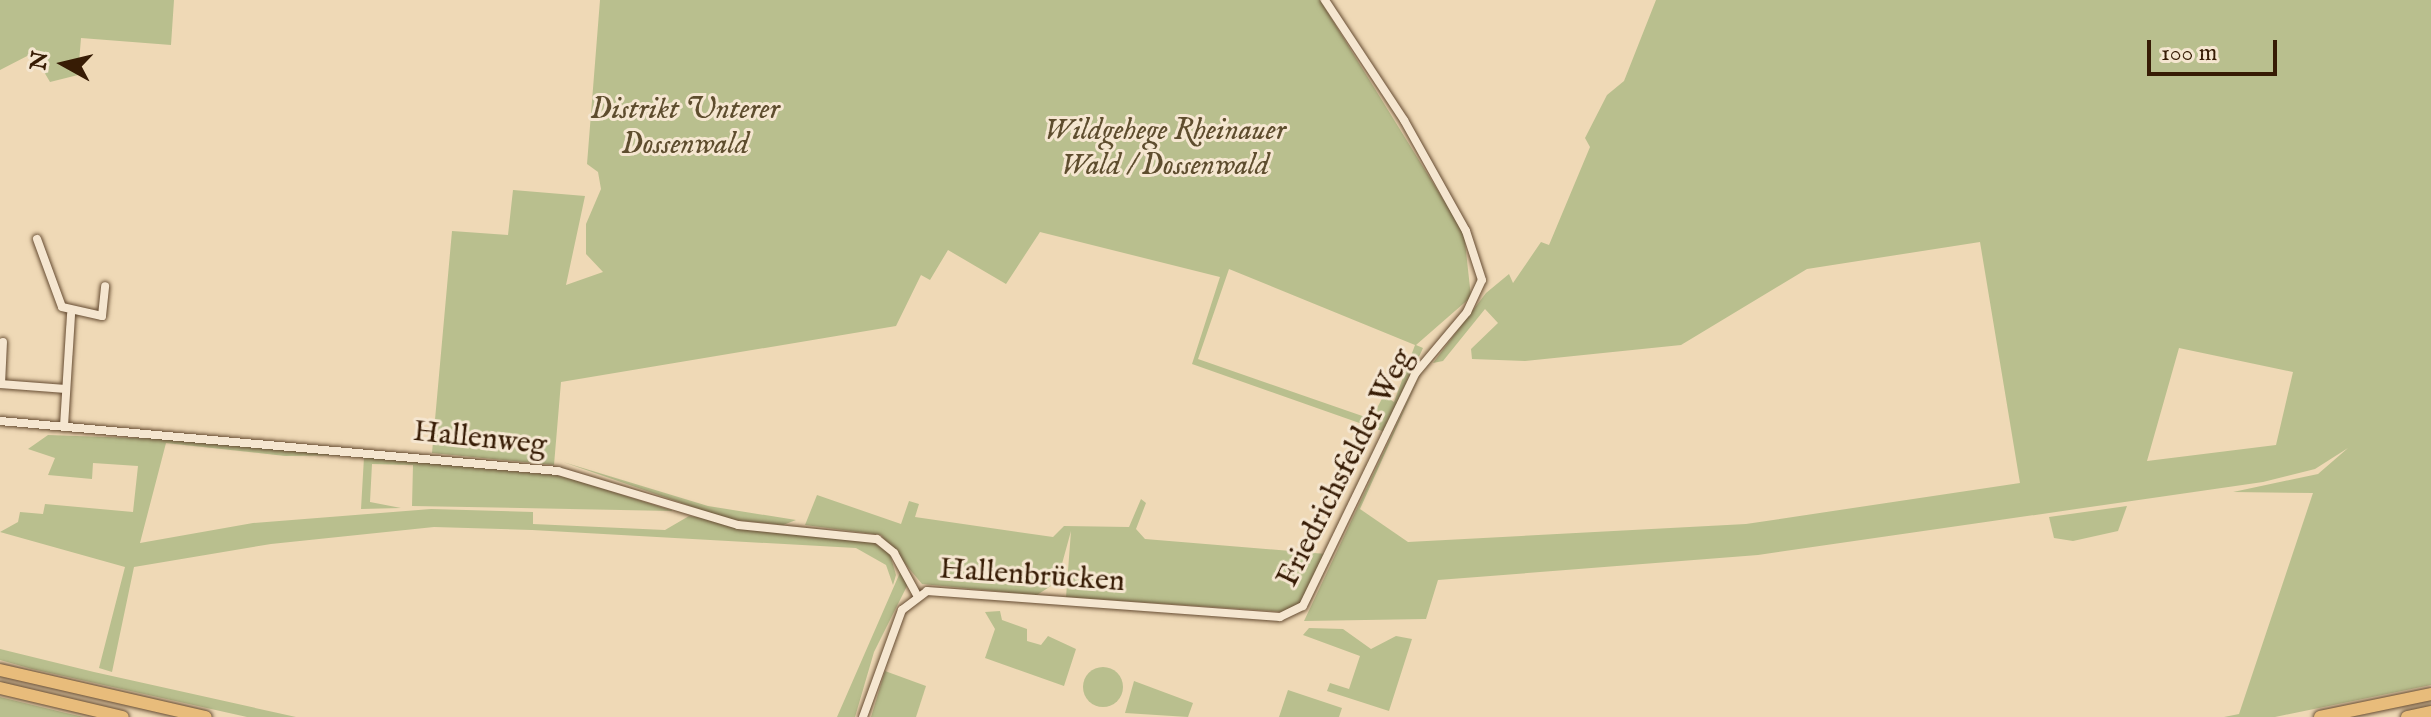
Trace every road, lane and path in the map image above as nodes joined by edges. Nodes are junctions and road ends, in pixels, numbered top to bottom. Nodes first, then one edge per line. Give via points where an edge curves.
1 (1325, 0) edge
2 (37, 239) dead end
3 (105, 286) dead end
4 (71, 314) junction
5 (3, 342) dead end
6 (58, 343) dead end
7 (69, 343) junction
8 (1, 384) edge
9 (66, 389) junction
10 (0, 421) edge
11 (64, 426) junction
12 (917, 595) junction
13 (1280, 617) joint
14 (0, 670) edge
15 (0, 688) edge
16 (2431, 694) edge
17 (2431, 712) edge
18 (123, 717) edge
19 (206, 717) edge
20 (863, 717) edge
21 (2320, 717) edge
22 (2407, 717) edge

1 - 13 street, Friedrichsfelder Weg via 1412,134 1466,231 1482,280 1467,312 1415,374 1312,591 1295,615
2 - 4 street via 57,299
3 - 4 street via 102,316
4 - 7 street
5 - 8 street
6 - 7 street
7 - 9 street
8 - 9 street
9 - 11 street
10 - 11 street, Hallenweg
11 - 12 street, Hallenweg via 558,471 738,525 877,539 894,553
12 - 13 street, Hallenbrücken via 938,590
12 - 20 street, Hallenbrücken via 902,610
14 - 19 highway
15 - 18 highway
16 - 21 highway
17 - 22 highway

